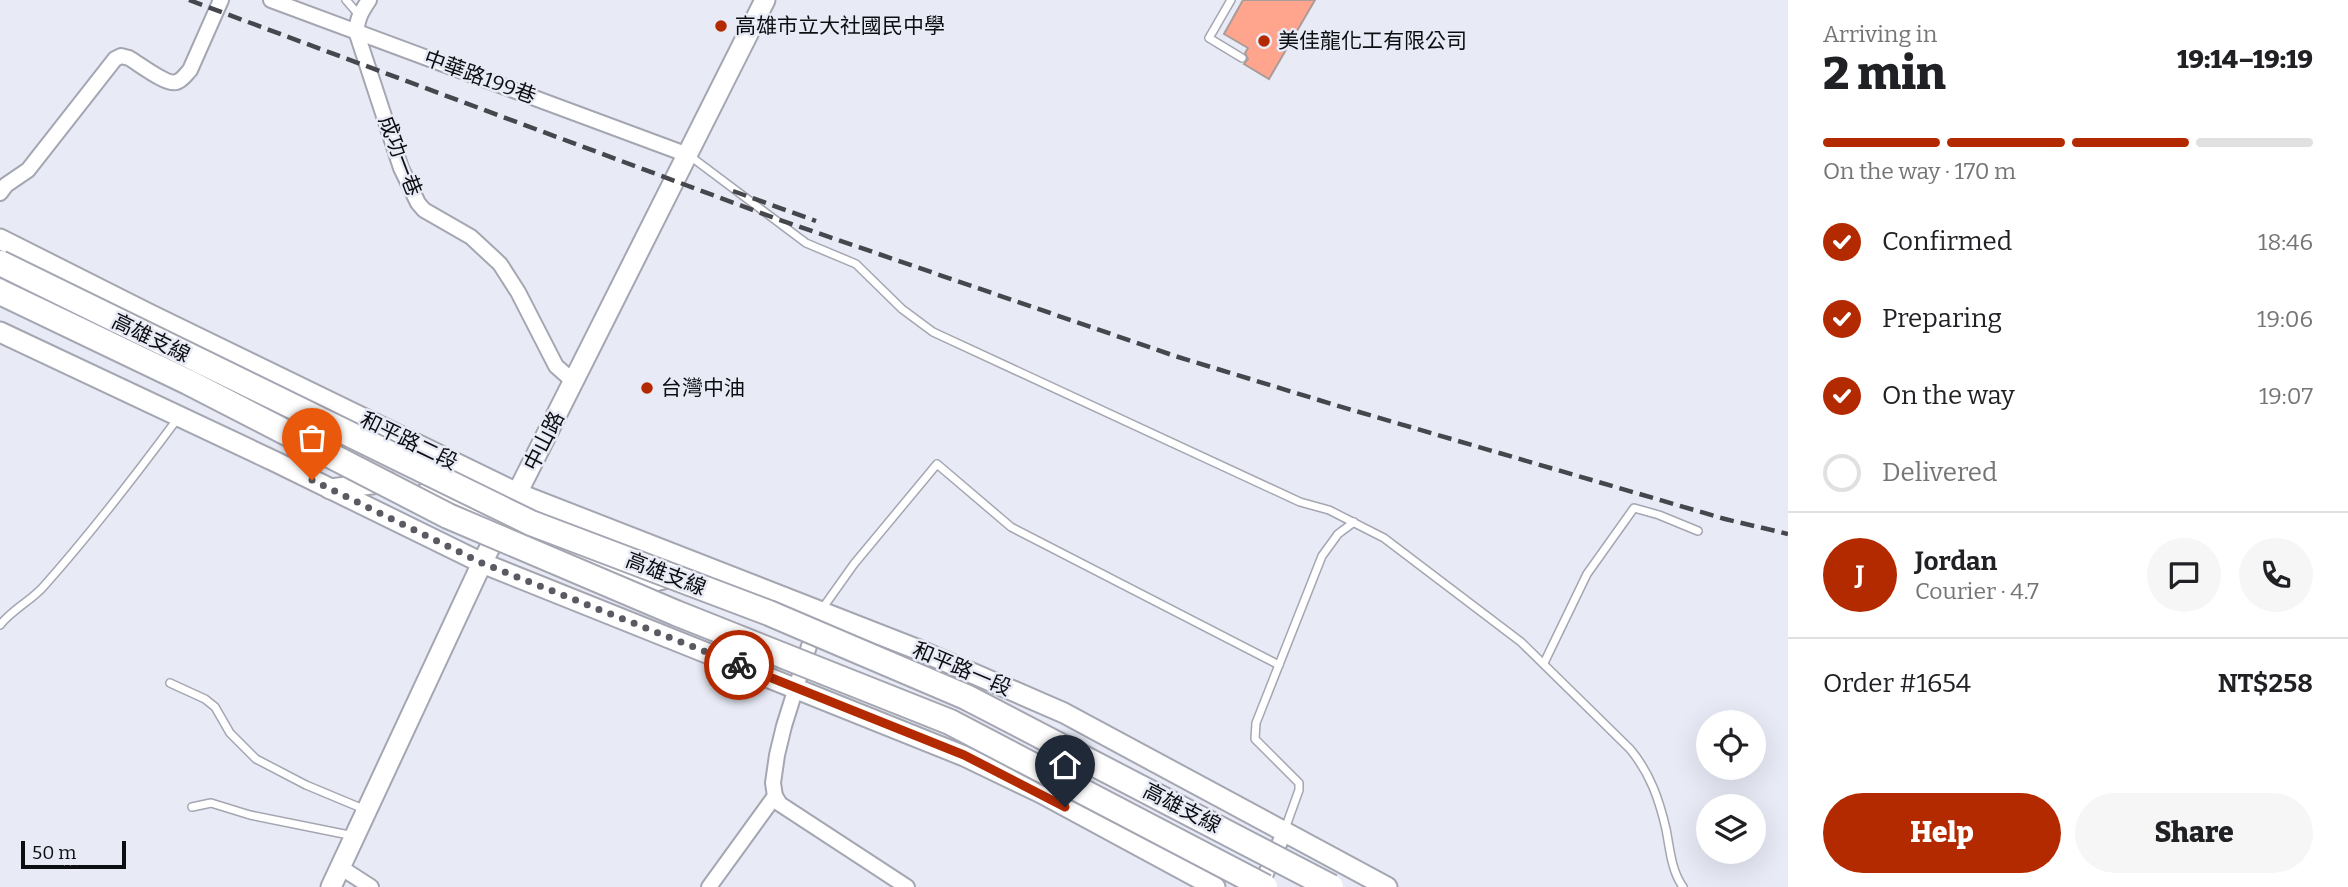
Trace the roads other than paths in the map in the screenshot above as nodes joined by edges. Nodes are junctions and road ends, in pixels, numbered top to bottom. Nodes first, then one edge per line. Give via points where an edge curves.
1 (221, 0) edge
2 (271, 0) edge
3 (346, 0) edge
4 (369, 0) edge
5 (765, 0) edge
6 (1231, 0) edge
7 (359, 15) junction
8 (357, 32) junction
9 (1242, 58) dead end
10 (688, 155) junction
11 (0, 193) edge
12 (0, 239) edge
13 (0, 263) edge
14 (0, 292) edge
15 (0, 332) edge
16 (574, 382) junction
17 (179, 417) junction
18 (330, 489) junction
19 (517, 493) junction
20 (1354, 522) junction
21 (501, 525) junction
22 (1698, 531) dead end
23 (482, 563) junction
24 (707, 567) junction
25 (820, 613) junction
26 (0, 625) edge
27 (1544, 663) junction
28 (1279, 665) junction
29 (170, 683) dead end
30 (796, 688) junction
31 (775, 796) junction
32 (192, 807) dead end
33 (367, 810) junction
34 (1284, 833) junction
35 (355, 837) junction
36 (340, 867) junction
37 (331, 887) edge
38 (370, 887) edge
39 (709, 887) edge
40 (907, 887) edge
41 (1214, 887) edge
42 (1260, 887) edge
43 (1265, 887) edge
44 (1331, 887) edge
45 (1387, 887) edge
46 (1683, 887) edge

1 - 11 street via 184,77 168,82 129,58 115,59 28,170
2 - 8 street, 中華路199巷
3 - 7 lane
4 - 7 street, 成功一巷
5 - 10 street, 中山路
6 - 9 lane via 1209,38
7 - 8 street, 成功一巷
8 - 10 street, 中華路199巷
8 - 16 street, 成功一巷 via 401,168 418,203 471,237 500,264 556,366
10 - 16 street, 中山路
10 - 20 lane via 807,243 856,264 933,332 1300,502
12 - 19 street, 和平路二段
13 - 44 highway, 高雄支線, bridge via 531,523 769,613 966,697
14 - 43 highway, 高雄支線, bridge via 188,382 448,516 950,722
15 - 17 street
16 - 19 street, 中山路
17 - 18 street
17 - 26 lane via 111,509 41,590 12,610
18 - 21 street via 399,481
18 - 23 street
19 - 21 street, 中山路
19 - 24 street, 和平路一段
20 - 27 lane via 1384,538
20 - 28 lane via 1322,556
21 - 23 street, 中山路
21 - 24 street via 647,583
22 - 27 lane via 1634,508 1587,574
23 - 30 street
23 - 33 street, 中山路
24 - 25 street, 和平路一段
25 - 28 lane via 854,564 937,464 1011,527
25 - 30 street
25 - 34 street, 和平路一段 via 1064,713
27 - 46 lane via 1642,763 1658,797 1673,868
28 - 34 lane via 1255,734 1298,783
29 - 33 lane via 215,707 229,733 256,759
30 - 31 street via 777,755
30 - 41 street via 964,755
31 - 39 street
31 - 40 street via 780,804
32 - 35 lane via 211,803
33 - 35 street, 中山路
34 - 42 street
34 - 45 street, 和平路一段
35 - 36 street, 中山路
36 - 37 street, 中山路
36 - 38 street

